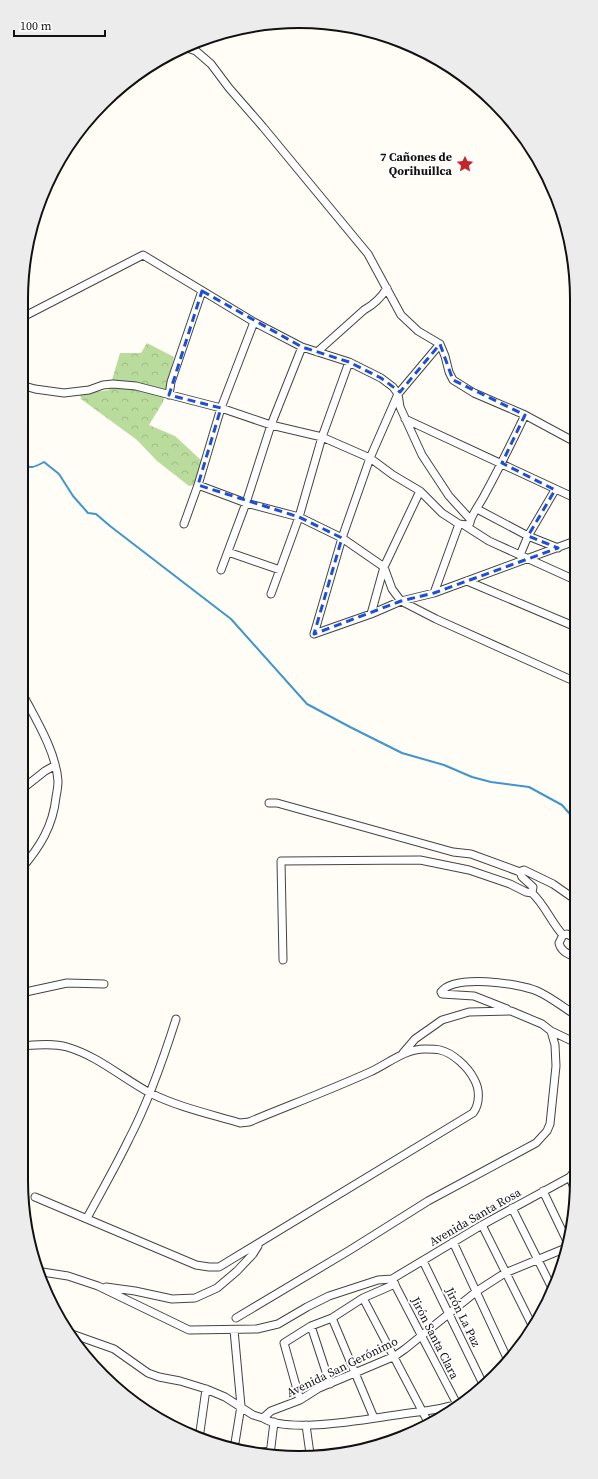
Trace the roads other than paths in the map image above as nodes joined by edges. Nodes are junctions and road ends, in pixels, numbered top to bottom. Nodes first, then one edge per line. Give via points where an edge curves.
1 (193, 50) edge
2 (387, 288) junction
3 (202, 291) junction
4 (28, 314) edge
5 (254, 322) junction
6 (440, 344) junction
7 (302, 347) junction
8 (316, 352) junction
9 (349, 362) junction
10 (28, 387) edge
11 (398, 394) junction
12 (169, 395) junction
13 (221, 408) junction
14 (525, 415) junction
15 (405, 419) junction
16 (271, 425) junction
17 (322, 436) junction
18 (570, 439) edge
19 (370, 458) junction
20 (502, 463) junction
21 (198, 485) junction
22 (555, 490) junction
23 (420, 492) junction
24 (570, 496) edge
25 (246, 503) junction
26 (478, 509) junction
27 (299, 517) junction
28 (470, 519) junction
29 (184, 524) dead end
30 (461, 524) junction
31 (528, 536) junction
32 (342, 538) junction
33 (570, 543) edge
34 (558, 548) junction
35 (228, 552) junction
36 (520, 555) junction
37 (528, 559) junction
38 (384, 567) junction
39 (221, 570) dead end
40 (280, 570) junction
41 (570, 578) edge
42 (466, 581) junction
43 (434, 593) junction
44 (271, 594) dead end
45 (401, 601) junction
46 (371, 614) junction
47 (570, 624) edge
48 (570, 679) edge
49 (28, 705) edge
50 (54, 766) junction
51 (28, 784) edge
52 (269, 803) dead end
53 (28, 862) edge
54 (520, 872) junction
55 (532, 893) junction
56 (570, 896) edge
57 (563, 935) junction
58 (570, 936) edge
59 (570, 954) edge
60 (283, 960) dead end
61 (104, 984) dead end
62 (28, 991) edge
63 (511, 1011) junction
64 (570, 1012) edge
65 (176, 1019) dead end
66 (551, 1031) junction
67 (570, 1040) edge
68 (28, 1046) edge
69 (403, 1053) junction
70 (150, 1093) junction
71 (570, 1177) edge
72 (543, 1191) junction
73 (35, 1197) dead end
74 (512, 1208) junction
75 (87, 1218) junction
76 (482, 1225) junction
77 (564, 1236) edge
78 (453, 1242) junction
79 (259, 1244) junction
80 (561, 1250) edge
81 (538, 1259) junction
82 (423, 1261) junction
83 (44, 1272) edge
84 (505, 1272) junction
85 (394, 1281) junction
86 (549, 1283) edge
87 (98, 1286) junction
88 (477, 1291) junction
89 (364, 1298) junction
90 (449, 1313) junction
91 (236, 1318) dead end
92 (332, 1318) junction
93 (530, 1322) edge
94 (311, 1326) junction
95 (234, 1330) junction
96 (421, 1336) junction
97 (79, 1337) edge
98 (506, 1355) edge
99 (395, 1356) junction
100 (355, 1374) junction
101 (481, 1381) edge
102 (330, 1384) junction
103 (206, 1389) junction
104 (300, 1400) junction
105 (456, 1401) edge
106 (241, 1406) junction
107 (446, 1407) edge
108 (423, 1412) junction
109 (263, 1418) junction
110 (374, 1418) junction
111 (426, 1419) edge
112 (274, 1422) junction
113 (306, 1425) junction
114 (200, 1432) edge
115 (235, 1443) edge
116 (270, 1449) edge
117 (310, 1450) edge

1 - 2 street via 211,64 368,254
2 - 6 street via 401,315 418,331
2 - 8 street via 374,305 364,310
3 - 4 street via 143,256
3 - 5 street
3 - 12 street via 171,382
5 - 7 street
5 - 13 street
6 - 11 street
6 - 14 street via 453,380 474,393
7 - 8 street
7 - 16 street
8 - 9 street
9 - 11 street via 381,378
9 - 17 street
10 - 12 street via 64,393 89,390 103,385 123,384
11 - 15 street
11 - 19 street
12 - 13 street
13 - 16 street
13 - 21 street
14 - 18 street
14 - 20 street
15 - 20 street
15 - 28 street via 433,473
16 - 17 street
16 - 25 street
17 - 19 street
17 - 27 street
19 - 23 street
19 - 32 street
20 - 22 street
20 - 26 street
21 - 25 street
21 - 29 street
22 - 24 street
22 - 31 street
23 - 30 street via 442,513
23 - 38 street
25 - 27 street
25 - 35 street
26 - 28 street
26 - 31 street
27 - 32 street
27 - 40 street
28 - 30 street via 467,525
30 - 36 street via 489,541
30 - 43 street
31 - 34 street
31 - 36 street
32 - 38 street
32 - 46 street via 314,634
33 - 34 street
34 - 37 street
35 - 39 street
35 - 40 street
36 - 37 street
37 - 41 street
37 - 42 street
38 - 45 street via 392,589
38 - 46 street
40 - 44 street
42 - 43 street
42 - 47 street
43 - 45 street
45 - 46 street
45 - 48 street
49 - 50 street via 51,751
50 - 51 street
50 - 53 street via 58,782 55,809 50,825
52 - 54 street via 277,803 453,852 471,854
54 - 55 street via 532,887
54 - 56 street via 524,870
55 - 57 street via 540,900 554,925
55 - 60 street via 469,870 420,860 281,861
57 - 58 street
57 - 59 street via 559,943 560,948
61 - 62 street via 67,982
63 - 64 street via 474,996 441,992 447,987 472,981 507,983 536,991
63 - 66 street via 542,1024
63 - 69 street via 469,1012 442,1020 415,1039
65 - 70 street
66 - 67 street
66 - 91 street via 556,1066 550,1124 536,1142 428,1201
68 - 70 street via 66,1047 84,1054
69 - 70 street via 372,1071 249,1122 240,1123
69 - 79 street via 428,1049 440,1050 453,1056 472,1074 476,1082 478,1093 473,1113
70 - 75 street via 130,1138
71 - 72 street, Avenida Santa Rosa
72 - 74 street, Avenida Santa Rosa
72 - 77 street
73 - 75 street
74 - 76 street, Avenida Santa Rosa
74 - 81 street
75 - 79 street via 196,1265 209,1268 219,1267
76 - 78 street, Avenida Santa Rosa
76 - 84 street
78 - 82 street, Avenida Santa Rosa
78 - 88 street
79 - 87 street via 237,1271 216,1288 194,1298 172,1299
80 - 81 street, Avenida San Gerónimo
81 - 84 street, Avenida San Gerónimo
81 - 86 street
82 - 85 street, Avenida Santa Rosa
82 - 90 street, Jirón La Paz
83 - 87 street via 68,1276
84 - 88 street, Avenida San Gerónimo
84 - 93 street
85 - 89 street, Avenida Santa Rosa
85 - 95 street via 378,1280 329,1296 278,1324 257,1329
85 - 96 street, Jirón Santa Clara
87 - 95 street via 189,1330
88 - 90 street, Avenida San Gerónimo
88 - 98 street
89 - 92 street, Avenida Santa Rosa
89 - 99 street
90 - 96 street, Avenida San Gerónimo
90 - 101 street, Jirón La Paz
92 - 94 street, Avenida Santa Rosa
92 - 100 street
94 - 102 street
94 - 104 street, Avenida Santa Rosa via 284,1343
95 - 106 street
96 - 99 street, Avenida San Gerónimo
96 - 105 street, Jirón Santa Clara
97 - 103 street via 114,1349 148,1373
99 - 100 street, Avenida San Gerónimo
99 - 108 street
100 - 102 street, Avenida San Gerónimo
100 - 110 street
102 - 104 street, Avenida San Gerónimo
103 - 106 street
103 - 114 street
104 - 109 street, Avenida San Gerónimo via 271,1411
106 - 109 street
106 - 115 street
107 - 108 street
108 - 110 street
108 - 111 street
109 - 112 street
110 - 113 street via 355,1422
112 - 113 street
112 - 116 street
113 - 117 street

